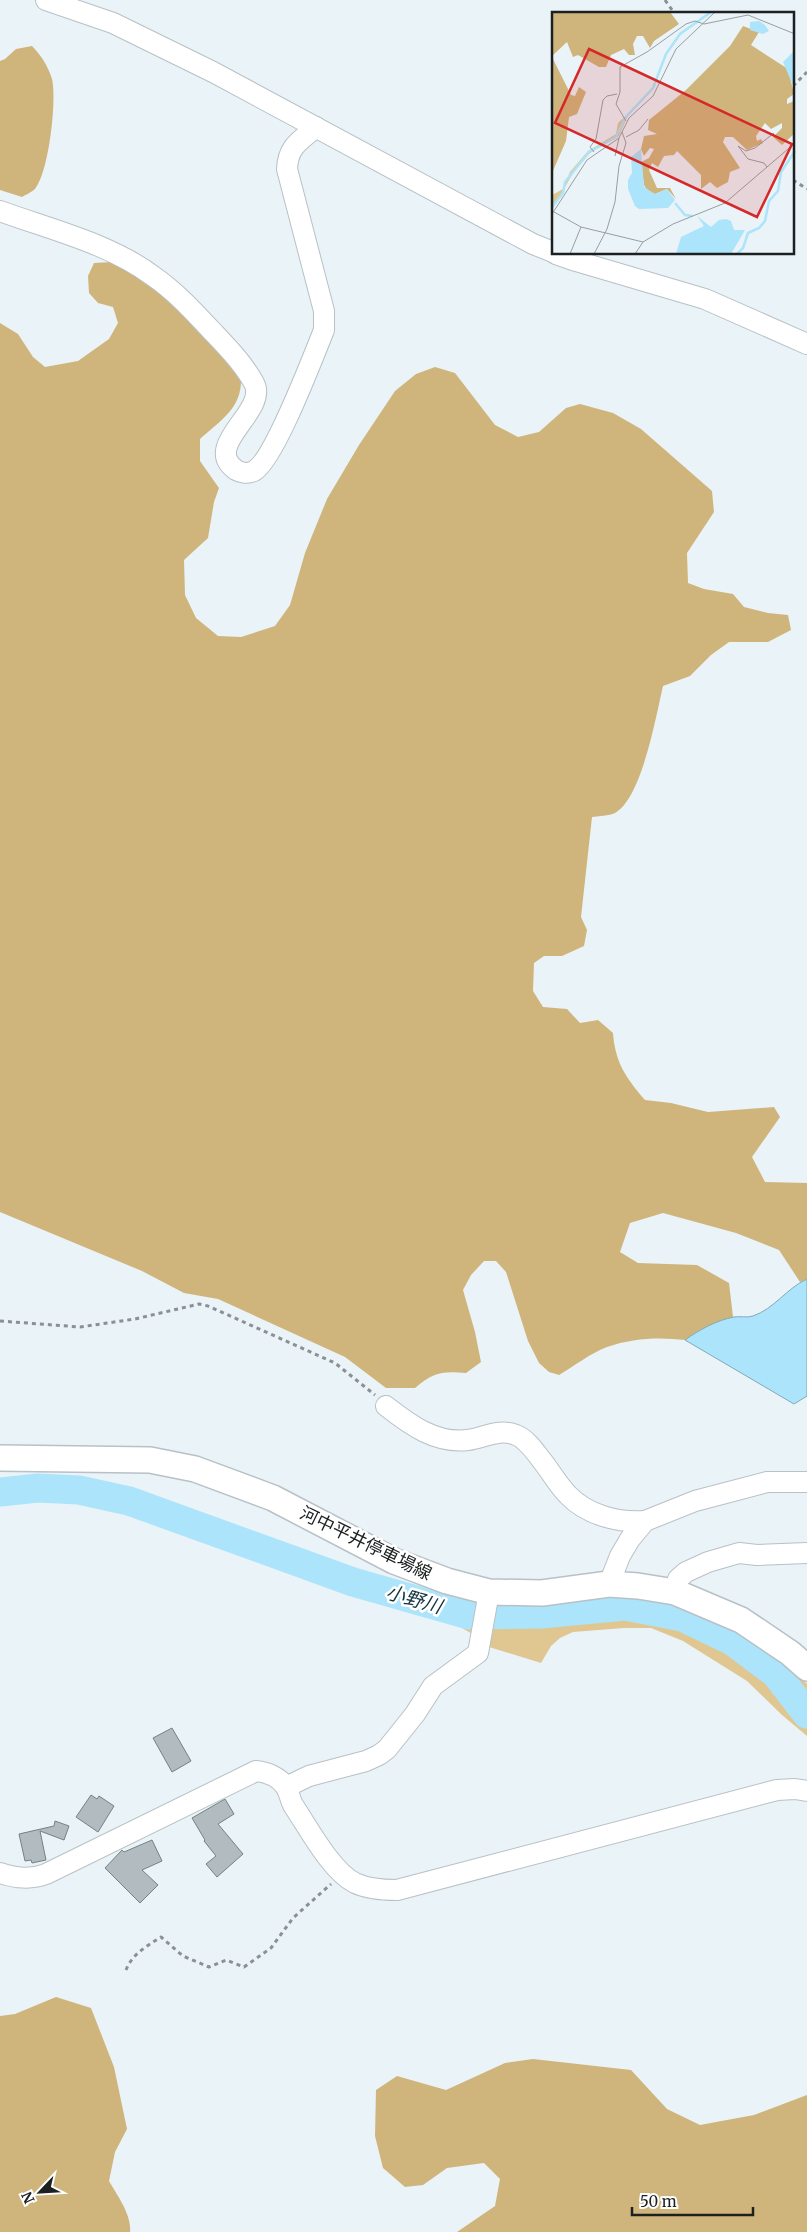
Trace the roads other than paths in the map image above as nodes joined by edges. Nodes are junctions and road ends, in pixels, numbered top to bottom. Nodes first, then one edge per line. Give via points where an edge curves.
1 (46, 0) edge
2 (316, 127) junction
3 (0, 211) edge
4 (552, 252) edge
5 (560, 255) edge
6 (807, 344) edge
7 (386, 1406) road end
8 (0, 1458) edge
9 (807, 1482) edge
10 (645, 1521) junction
11 (807, 1553) edge
12 (609, 1584) junction
13 (675, 1592) junction
14 (488, 1597) junction
15 (807, 1668) edge
16 (286, 1787) junction
17 (807, 1791) edge
18 (0, 1873) edge

1 - 2 street via 113,23
2 - 3 street via 287,156 287,169 324,311 324,330 272,450 254,471 236,470 226,452 228,441 248,413 256,386 244,365 191,310 152,275 109,251
2 - 4 street
5 - 6 street via 705,299
7 - 10 street via 417,1428 454,1441 504,1432 517,1435 539,1456 568,1495 582,1506 598,1515 633,1522
8 - 14 main road, 河中平井停車場線 via 150,1460 195,1469 273,1498 394,1561
9 - 10 street via 767,1482 695,1501
10 - 12 street via 620,1556
11 - 13 street via 739,1553 708,1562 678,1579
12 - 13 main road, 河中平井停車場線
12 - 14 main road, 河中平井停車場線
13 - 15 main road, 河中平井停車場線 via 741,1620
14 - 16 street via 478,1652 433,1686 387,1749 366,1761 309,1776
16 - 17 street via 292,1803 343,1874 367,1887 382,1890 397,1890 777,1790
16 - 18 street via 272,1776 256,1771 41,1876 24,1878

